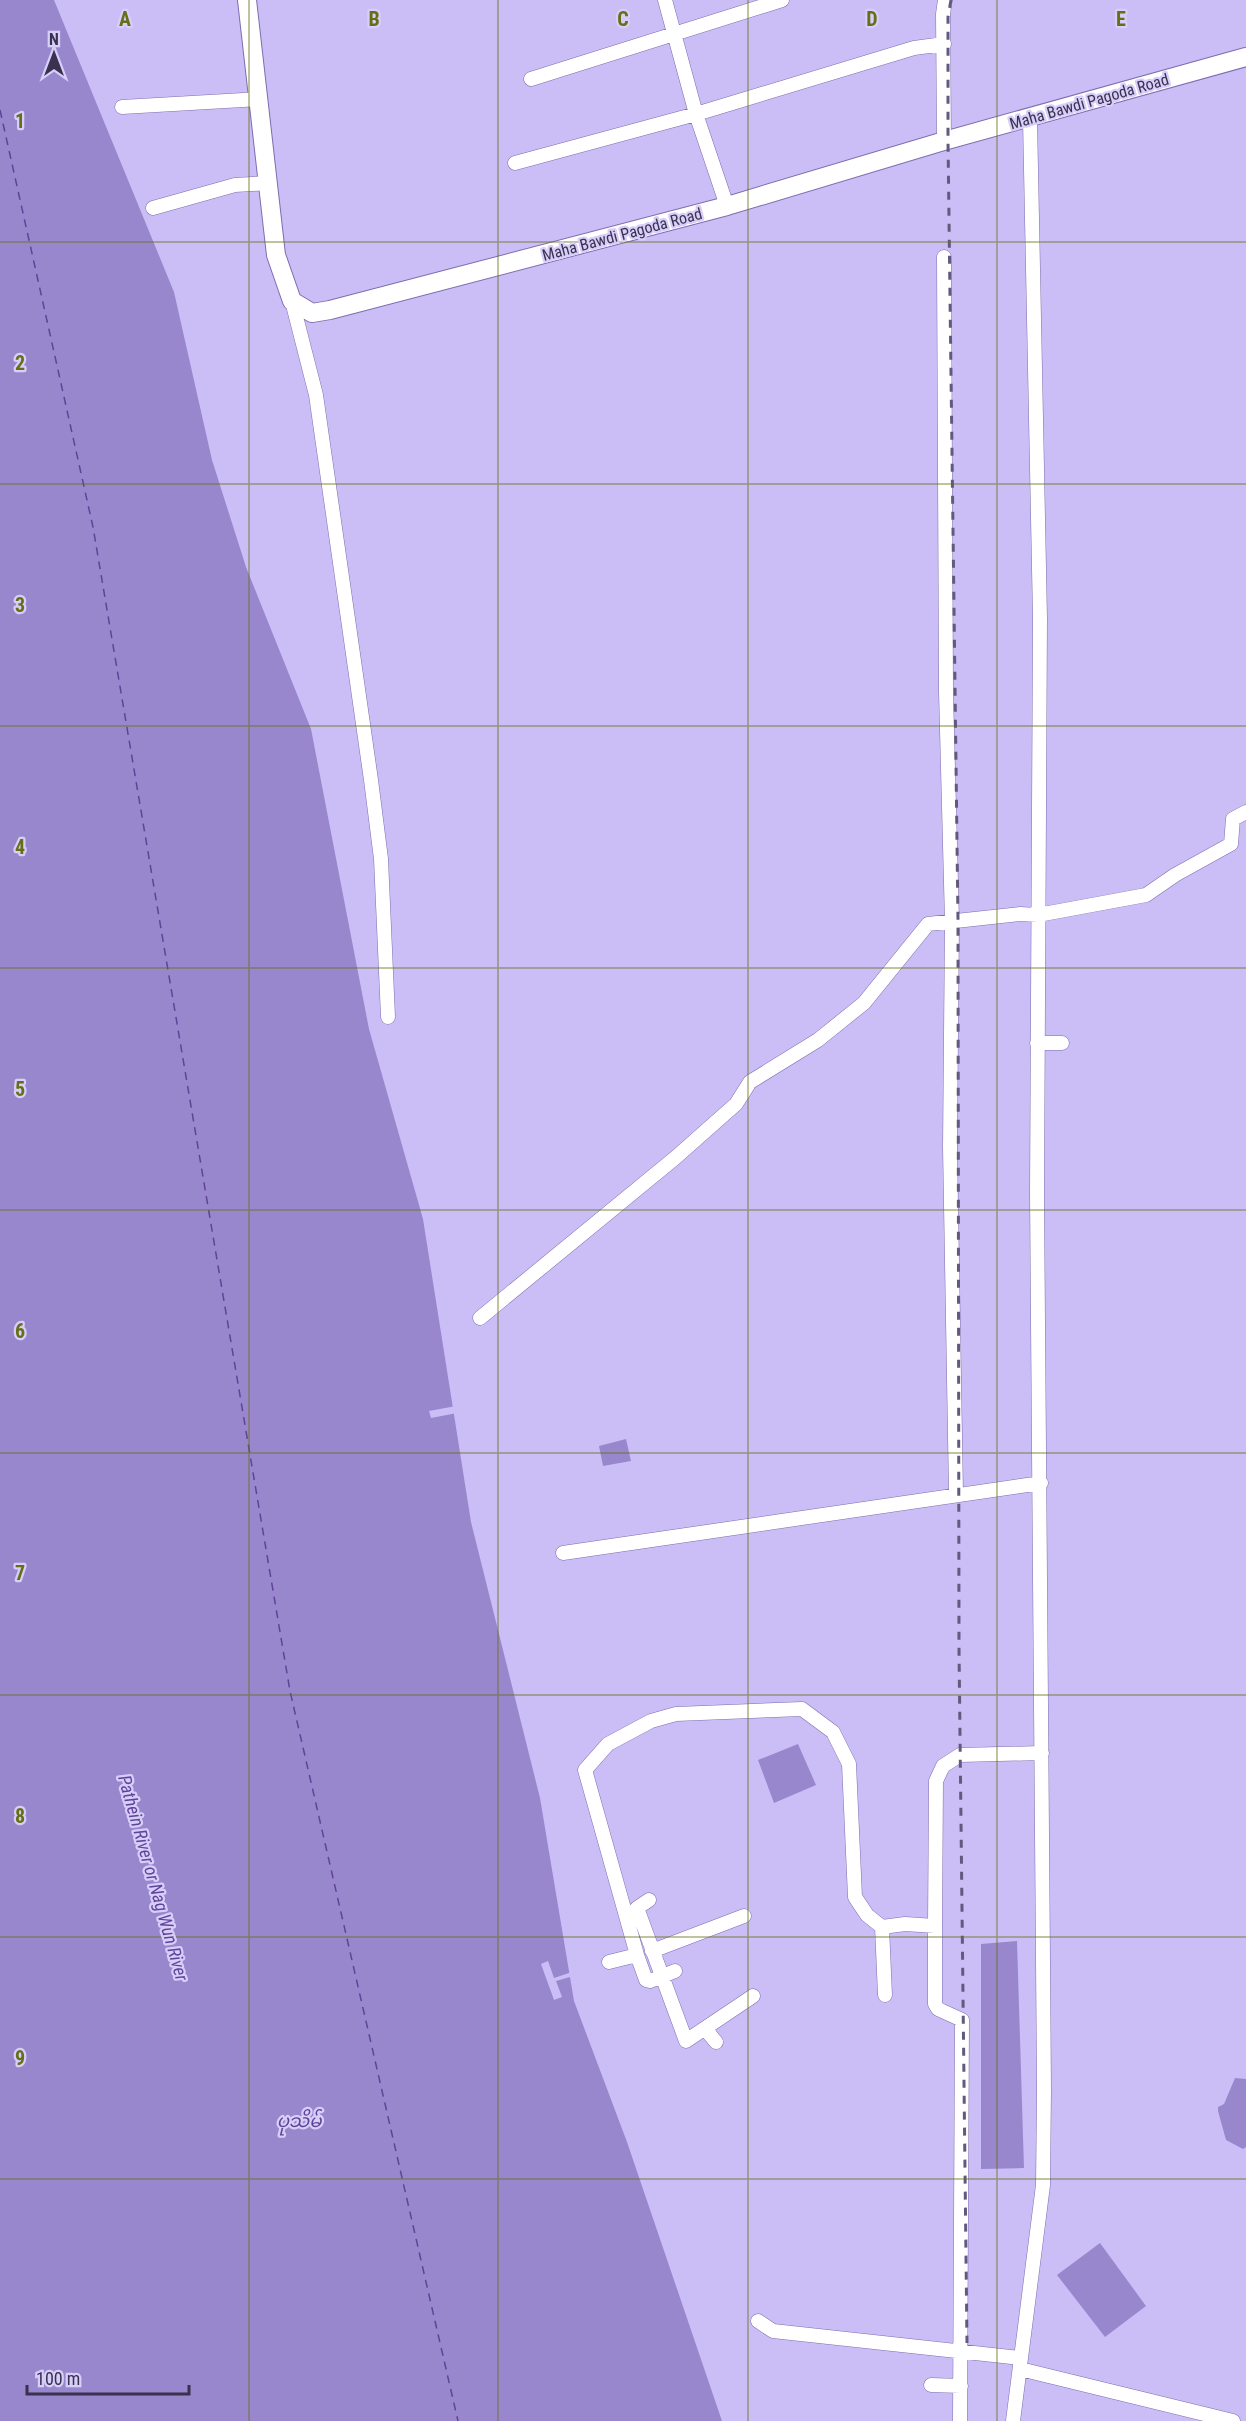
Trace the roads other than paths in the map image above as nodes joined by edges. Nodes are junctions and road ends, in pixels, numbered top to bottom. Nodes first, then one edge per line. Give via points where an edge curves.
1 (247, 0) edge
2 (665, 0) edge
3 (782, 0) edge
4 (945, 0) edge
5 (674, 33) junction
6 (944, 44) junction
7 (1246, 57) edge
8 (531, 79) dead end
9 (259, 99) junction
10 (122, 107) dead end
11 (696, 114) junction
12 (1030, 118) junction
13 (944, 141) junction
14 (515, 163) dead end
15 (269, 183) junction
16 (727, 206) junction
17 (153, 208) dead end
18 (944, 257) dead end
19 (292, 301) junction
20 (1246, 812) edge
21 (1038, 915) junction
22 (952, 921) junction
23 (388, 1017) dead end
24 (1037, 1043) junction
25 (1062, 1043) dead end
26 (480, 1318) dead end
27 (1041, 1484) junction
28 (956, 1494) junction
29 (563, 1553) dead end
30 (1042, 1753) junction
31 (649, 1900) dead end
32 (744, 1916) dead end
33 (935, 1926) junction
34 (882, 1927) junction
35 (652, 1951) junction
36 (637, 1955) junction
37 (609, 1962) dead end
38 (675, 1971) dead end
39 (662, 1977) junction
40 (885, 1995) dead end
41 (753, 1996) dead end
42 (706, 2030) junction
43 (716, 2042) dead end
44 (758, 2321) dead end
45 (962, 2351) junction
46 (1020, 2364) junction
47 (931, 2385) dead end
48 (961, 2386) junction
49 (960, 2421) edge
50 (1013, 2421) edge
51 (1233, 2421) edge

1 - 9 street
2 - 5 street
3 - 5 street
4 - 6 street
5 - 8 street
5 - 11 street
6 - 11 street via 914,48
6 - 13 street
7 - 12 street, Maha Bawdi Pagoda Road
9 - 10 street
9 - 15 street
11 - 14 street
11 - 16 street
12 - 13 street, Maha Bawdi Pagoda Road
12 - 21 street via 1040,618
13 - 16 street, Maha Bawdi Pagoda Road
15 - 17 street via 235,185
15 - 19 street via 276,255
16 - 19 street, Maha Bawdi Pagoda Road via 330,310 312,313
18 - 22 street via 946,692
19 - 23 street via 316,395 371,780 381,859
20 - 21 street via 1233,819 1231,844 1146,895
21 - 22 street
21 - 24 street
22 - 26 street via 928,924 864,1003 818,1040 750,1082 736,1104 675,1158
22 - 28 street via 950,1147
24 - 25 street
24 - 27 street
27 - 28 street
27 - 30 street
28 - 29 street
30 - 33 street via 960,1755 943,1766 936,1781
30 - 46 street via 1043,2185
31 - 35 street via 637,1908
32 - 35 street
33 - 34 street
33 - 45 street via 935,2004 962,2020
34 - 36 street via 867,1915 855,1897 849,1764 833,1732 802,1709 676,1714 651,1721 608,1744 585,1770
34 - 40 street
35 - 39 street
36 - 37 street
36 - 39 street via 646,1980
38 - 39 street
39 - 42 street via 686,2041
41 - 42 street
42 - 43 street
44 - 45 street via 773,2331 923,2352
45 - 46 street
45 - 48 street
46 - 50 street
46 - 51 street
47 - 48 street
48 - 49 street

